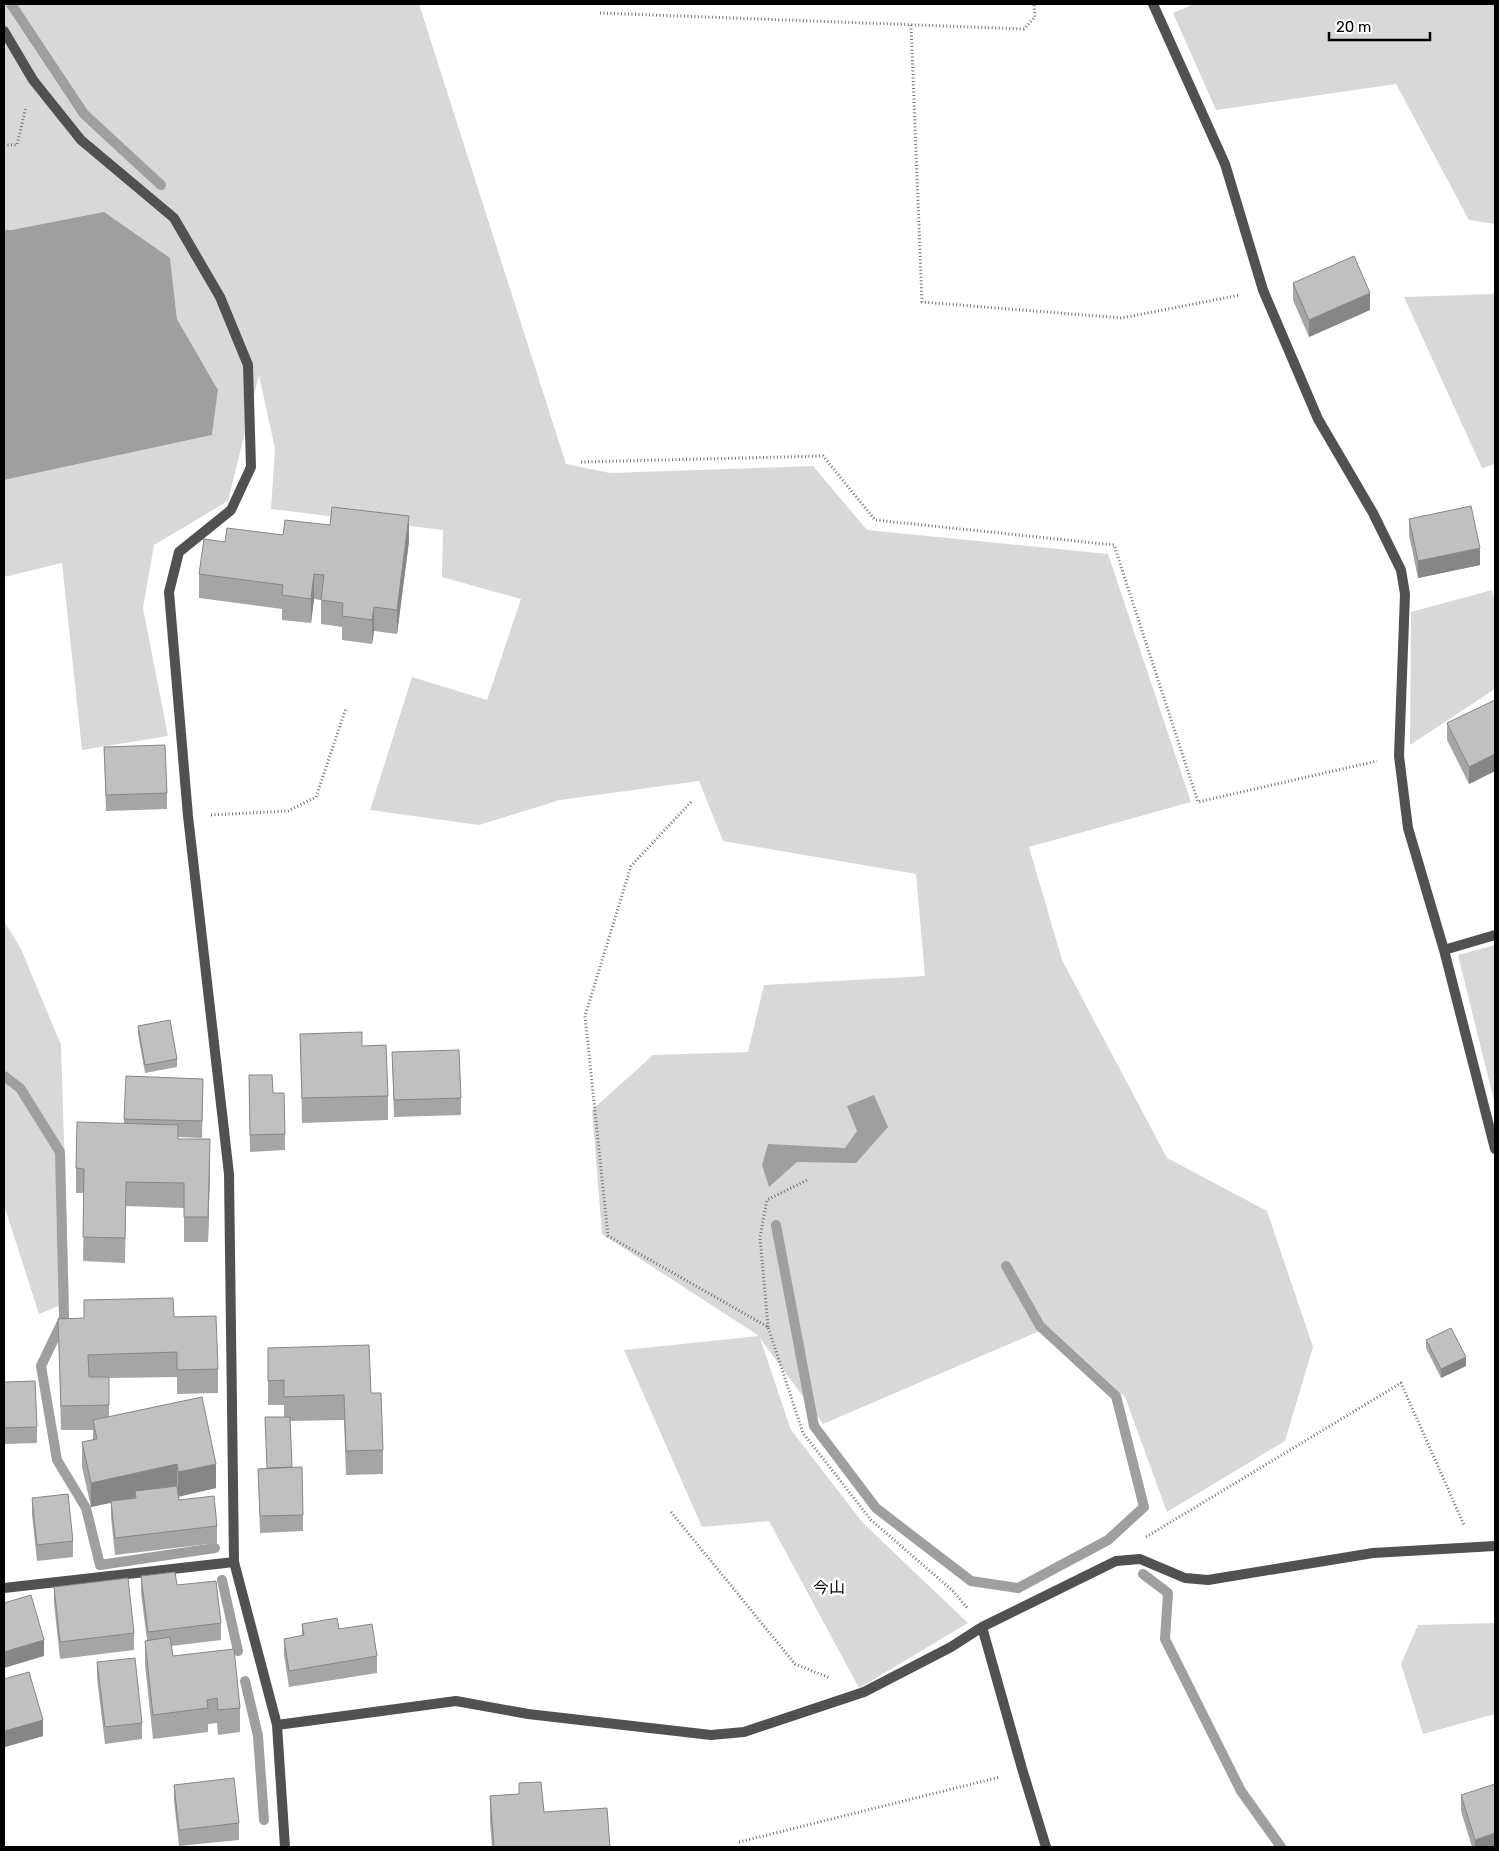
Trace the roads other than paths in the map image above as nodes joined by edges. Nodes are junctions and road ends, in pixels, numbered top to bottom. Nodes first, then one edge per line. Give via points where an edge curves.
1 (1153, 4) edge
2 (4, 31) edge
3 (1495, 935) edge
4 (1444, 950) junction
5 (1495, 1150) edge
6 (1495, 1546) edge
7 (234, 1562) junction
8 (4, 1588) edge
9 (982, 1627) junction
10 (276, 1725) junction
11 (285, 1847) edge
12 (1046, 1847) edge

1 - 4 street via 1226,164 1263,290 1318,419 1373,512 1401,570 1405,594 1399,756 1408,828
2 - 7 street via 33,80 81,140 174,218 220,297 248,364 251,467 231,510 179,552 169,592 188,816 229,1174
3 - 4 street
4 - 5 street
6 - 9 street via 1373,1553 1208,1580 1185,1578 1140,1560 1116,1561
7 - 8 street
7 - 10 street
9 - 10 street via 951,1647 864,1692 744,1732 711,1735 528,1714 456,1701
9 - 12 street
10 - 11 street

